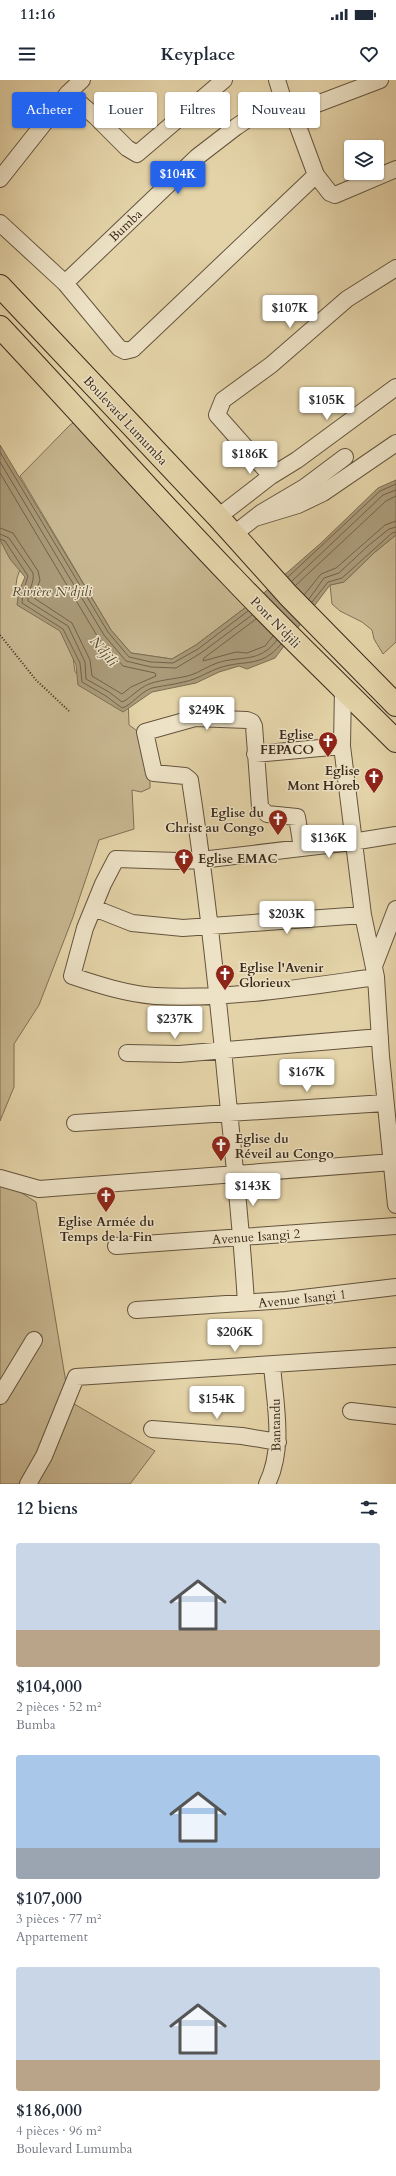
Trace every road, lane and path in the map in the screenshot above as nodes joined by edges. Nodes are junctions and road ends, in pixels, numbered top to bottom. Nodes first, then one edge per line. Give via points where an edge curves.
1 (82, 80) edge
2 (224, 80) edge
3 (277, 80) edge
4 (380, 80) edge
5 (69, 92) edge
6 (281, 92) edge
7 (320, 103) edge
8 (86, 108) edge
9 (238, 125) edge
10 (41, 128) edge
11 (299, 128) edge
12 (396, 169) edge
13 (316, 175) junction
14 (0, 180) edge
15 (0, 222) edge
16 (396, 268) edge
17 (65, 283) junction
18 (0, 286) edge
19 (0, 327) edge
20 (396, 387) edge
21 (396, 444) edge
22 (345, 457) dead end
23 (271, 476) junction
24 (218, 518) junction
25 (255, 518) junction
26 (234, 534) junction
27 (0, 635) edge
28 (343, 687) junction
29 (396, 705) edge
30 (69, 711) dead end
31 (396, 741) edge
32 (342, 746) junction
33 (255, 754) junction
34 (396, 835) edge
35 (352, 842) junction
36 (302, 848) junction
37 (201, 860) junction
38 (94, 908) junction
39 (396, 909) edge
40 (363, 915) junction
41 (210, 926) junction
42 (375, 972) junction
43 (218, 994) junction
44 (380, 1038) junction
45 (223, 1050) junction
46 (128, 1053) dead end
47 (381, 1056) junction
48 (396, 1061) edge
49 (385, 1103) junction
50 (230, 1113) junction
51 (75, 1123) dead end
52 (394, 1163) edge
53 (235, 1173) junction
54 (0, 1178) edge
55 (396, 1205) edge
56 (396, 1226) edge
57 (242, 1238) junction
58 (116, 1246) dead end
59 (396, 1287) edge
60 (246, 1303) junction
61 (136, 1310) dead end
62 (34, 1340) dead end
63 (396, 1356) edge
64 (272, 1365) junction
65 (0, 1396) edge
66 (351, 1411) dead end
67 (396, 1416) edge
68 (152, 1429) dead end
69 (278, 1442) junction
70 (28, 1484) edge
71 (267, 1484) edge

1 - 5 street
2 - 8 street via 136,154
3 - 6 street
4 - 7 street
9 - 17 street, Bumba via 197,157
10 - 14 street
11 - 13 street
12 - 13 street via 335,195 330,193
13 - 17 street via 133,349 126,351 119,348
15 - 17 street
16 - 23 street via 347,299 271,365 223,400 218,407 217,415
18 - 24 highway, Boulevard Lumumba
19 - 28 highway, Pont N'djili via 232,577
20 - 23 street via 297,460
21 - 25 street via 323,493 298,505
22 - 25 street via 305,487
23 - 24 street
24 - 26 highway, Boulevard Lumumba
25 - 26 street
26 - 29 highway, Boulevard Lumumba via 288,595
27 - 30 path via 36,680
28 - 31 highway
28 - 32 street
32 - 33 street
32 - 35 street
33 - 36 street via 260,808 267,814 297,817
33 - 37 street via 254,726 247,720 195,718 145,732 154,773 185,776 190,780
34 - 35 street
35 - 36 street
35 - 40 street
36 - 37 street
37 - 38 street via 116,859
37 - 41 street
38 - 41 street via 132,923 183,928
38 - 43 street via 78,948 72,976 102,986 155,996
39 - 42 street
40 - 41 street
40 - 42 street
41 - 43 street
42 - 43 street via 293,988
42 - 44 street
43 - 45 street
44 - 45 street
44 - 47 street
45 - 46 street via 155,1055
45 - 50 street
47 - 48 street
47 - 49 street
49 - 50 street
49 - 52 street
50 - 51 street
50 - 53 street
52 - 53 street
52 - 55 street
53 - 54 street via 39,1189
53 - 57 street
56 - 57 street, Avenue Isangi 2
57 - 58 street, Avenue Isangi 2
57 - 60 street
59 - 60 street, Avenue Isangi 1
60 - 61 street, Avenue Isangi 1
62 - 65 street
63 - 64 street
64 - 69 street, Bantandu
64 - 70 street via 76,1377 44,1456
66 - 67 street
68 - 69 street via 242,1436
69 - 71 street, Bantandu via 274,1470

